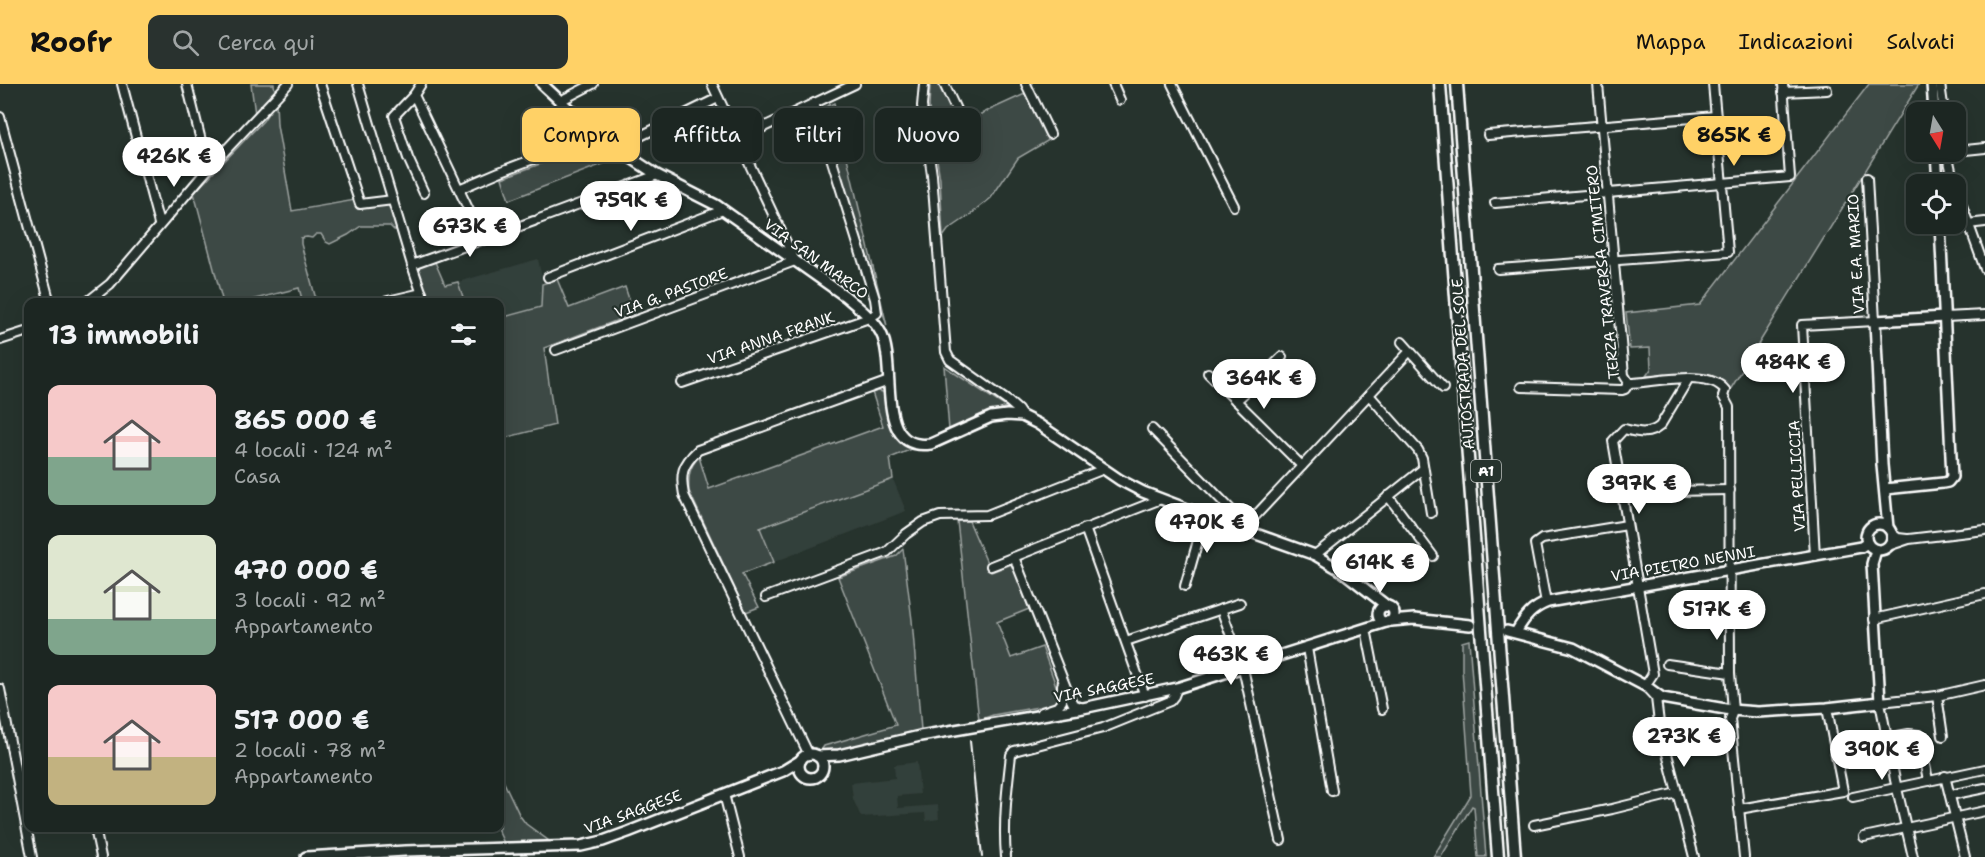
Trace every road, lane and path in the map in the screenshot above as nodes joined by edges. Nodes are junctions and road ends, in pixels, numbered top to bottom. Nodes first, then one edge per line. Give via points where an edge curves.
1 (122, 84) edge
2 (186, 84) edge
3 (288, 84) edge
4 (320, 84) edge
5 (358, 84) edge
6 (421, 84) edge
7 (542, 84) edge
8 (593, 84) edge
9 (712, 84) edge
10 (855, 84) edge
11 (924, 84) edge
12 (944, 84) edge
13 (1026, 84) edge
14 (1113, 84) edge
15 (1172, 84) edge
16 (1440, 84) edge
17 (1457, 84) edge
18 (1598, 84) edge
19 (1713, 84) edge
20 (1932, 84) edge
21 (1940, 84) edge
22 (1783, 88) edge
23 (1827, 90) dead end
24 (414, 95) junction
25 (718, 98) junction
26 (560, 100) junction
27 (1120, 100) dead end
28 (1933, 102) edge
29 (1943, 102) edge
30 (814, 103) junction
31 (568, 108) edge
32 (723, 108) edge
33 (955, 108) edge
34 (1716, 116) junction
35 (0, 117) edge
36 (1601, 125) junction
37 (762, 128) edge
38 (1050, 134) dead end
39 (1488, 135) dead end
40 (640, 136) edge
41 (1985, 148) edge
42 (1966, 150) edge
43 (525, 162) edge
44 (637, 162) edge
45 (749, 162) edge
46 (208, 169) junction
47 (657, 175) junction
48 (1867, 178) dead end
49 (1723, 182) junction
50 (459, 189) junction
51 (1608, 192) junction
52 (424, 193) dead end
53 (393, 200) junction
54 (1496, 203) dead end
55 (1234, 206) dead end
56 (723, 210) junction
57 (1966, 218) edge
58 (1985, 222) edge
59 (159, 224) junction
60 (1968, 224) junction
61 (1941, 234) edge
62 (483, 240) junction
63 (1614, 259) junction
64 (795, 261) junction
65 (412, 265) junction
66 (1498, 269) dead end
67 (1985, 269) edge
68 (548, 278) dead end
69 (422, 293) junction
70 (49, 298) edge
71 (92, 298) edge
72 (400, 298) edge
73 (424, 298) edge
74 (1985, 315) edge
75 (1945, 317) junction
76 (869, 318) junction
77 (1875, 321) junction
78 (24, 332) edge
79 (0, 340) edge
80 (1402, 342) dead end
81 (556, 351) dead end
82 (1410, 351) junction
83 (1282, 357) dead end
84 (1208, 373) dead end
85 (1689, 378) junction
86 (889, 381) junction
87 (682, 383) dead end
88 (1629, 383) junction
89 (1521, 387) dead end
90 (1443, 388) dead end
91 (1368, 395) junction
92 (1236, 401) junction
93 (1022, 416) junction
94 (1152, 429) dead end
95 (1302, 466) junction
96 (1104, 469) junction
97 (1423, 469) junction
98 (1885, 489) junction
99 (1730, 490) junction
100 (1670, 491) dead end
101 (1388, 496) junction
102 (1161, 499) junction
103 (1887, 508) junction
104 (1431, 513) dead end
105 (1205, 516) junction
106 (1877, 524) junction
107 (1628, 525) junction
108 (1244, 527) junction
109 (1086, 528) junction
110 (1985, 530) edge
111 (1890, 531) junction
112 (1909, 539) junction
113 (1867, 543) junction
114 (1887, 546) junction
115 (1876, 550) junction
116 (1315, 555) junction
117 (1433, 556) dead end
118 (1815, 556) junction
119 (1014, 557) junction
120 (991, 566) dead end
121 (1730, 570) junction
122 (1185, 586) dead end
123 (1639, 587) junction
124 (1985, 594) edge
125 (766, 597) dead end
126 (1240, 603) dead end
127 (1546, 603) junction
128 (1221, 609) junction
129 (1385, 614) junction
130 (1874, 619) junction
131 (1470, 625) dead end
132 (1367, 628) junction
133 (1126, 641) junction
134 (1306, 648) junction
135 (1667, 664) dead end
136 (1243, 668) junction
137 (1730, 673) junction
138 (1059, 675) junction
139 (1646, 684) junction
140 (1985, 685) edge
141 (1177, 688) junction
142 (0, 689) edge
143 (1145, 696) junction
144 (1937, 696) junction
145 (1880, 702) junction
146 (1083, 708) junction
147 (1827, 708) junction
148 (1382, 709) dead end
149 (1733, 711) junction
150 (985, 726) junction
151 (1943, 736) dead end
152 (1886, 738) junction
153 (839, 755) junction
154 (809, 757) junction
155 (1985, 769) edge
156 (783, 771) junction
157 (801, 772) junction
158 (820, 772) junction
159 (1945, 776) junction
160 (1928, 780) junction
161 (1896, 787) junction
162 (1985, 788) edge
163 (1332, 790) dead end
164 (1677, 793) junction
165 (724, 794) junction
166 (1950, 795) junction
167 (1853, 797) dead end
168 (1739, 809) junction
169 (1985, 811) edge
170 (24, 815) edge
171 (1954, 816) junction
172 (1534, 825) dead end
173 (1906, 829) junction
174 (27, 832) edge
175 (96, 832) edge
176 (1864, 837) dead end
177 (1281, 840) dead end
178 (32, 857) edge
179 (101, 857) edge
180 (306, 857) edge
181 (740, 857) edge
182 (1006, 857) edge
183 (1498, 857) edge
184 (1515, 857) edge
185 (1694, 857) edge
186 (1744, 857) edge
187 (1913, 857) edge
188 (1965, 857) edge

1 - 59 street
2 - 46 street
3 - 46 street
4 - 53 street via 360,204
5 - 53 street
6 - 24 street
7 - 26 main road, VIA SAN MARCO
8 - 26 street
9 - 25 street
10 - 30 street
11 - 93 street via 922,106 932,175 946,352 950,360 1009,402
12 - 33 street
13 - 38 street
14 - 27 street
15 - 55 street
16 - 183 highway, AUTOSTRADA DEL SOLE / A1
17 - 184 highway, AUTOSTRADA DEL SOLE / A1
18 - 36 street, TERZA TRAVERSA CIMITERO
19 - 34 street
20 - 28 main road
21 - 29 street
22 - 23 street
22 - 49 street via 1790,177
24 - 50 street
24 - 52 street via 394,116
25 - 32 street
25 - 40 street
26 - 31 main road, VIA SAN MARCO
30 - 37 street
30 - 76 street via 875,299 877,313
34 - 36 street
34 - 49 street
35 - 70 street
36 - 39 street
36 - 51 street, TERZA TRAVERSA CIMITERO
41 - 42 street
43 - 50 street
44 - 47 main road, VIA SAN MARCO
45 - 64 street
46 - 59 street
47 - 56 main road, VIA SAN MARCO
47 - 62 street
48 - 77 street, VIA E.A. MARIO
49 - 51 street
49 - 63 street via 1728,252
50 - 62 street
51 - 54 street
51 - 63 street, TERZA TRAVERSA CIMITERO
53 - 65 street
56 - 64 main road, VIA SAN MARCO
56 - 68 street
57 - 60 street
58 - 60 street
59 - 71 street via 110,284
60 - 67 street
61 - 75 main road
62 - 65 street
63 - 66 street
63 - 88 street, TERZA TRAVERSA CIMITERO via 1624,375
64 - 76 main road, VIA SAN MARCO
64 - 81 street, VIA G. PASTORE
65 - 69 street
69 - 72 street
69 - 73 street
74 - 75 street
75 - 77 main road
75 - 98 main road via 1952,477 1943,483
76 - 86 main road, VIA SAN MARCO via 881,333
76 - 87 street, VIA ANNA FRANK
77 - 98 main road, VIA E.A. MARIO
77 - 118 street, VIA PELLICCIA via 1802,325
78 - 79 street
80 - 82 street
82 - 90 street
82 - 91 street
83 - 92 street
84 - 92 street
85 - 88 street
85 - 99 street via 1710,380 1725,390 1723,396 1729,407
85 - 107 street via 1653,432 1624,429 1613,441
86 - 93 main road, VIA SAN MARCO via 894,423 912,444 931,444 991,417
86 - 154 street via 698,450 687,460 682,473 684,495
88 - 89 street, TERZA TRAVERSA CIMITERO via 1622,390
91 - 95 street
91 - 97 street via 1418,450
92 - 95 street
93 - 96 main road
94 - 108 street
95 - 108 street
96 - 102 main road
96 - 125 street via 987,515 940,516 923,522 887,552
97 - 101 street
97 - 104 street
98 - 103 main road, VIA E.A. MARIO
99 - 100 street
99 - 121 street
101 - 116 street
101 - 117 street
102 - 105 main road
102 - 109 street
103 - 106 main road
103 - 111 main road, VIA E.A. MARIO
105 - 108 main road
105 - 122 street
106 - 111 main road
106 - 113 main road via 1866,536
107 - 123 street
107 - 127 street via 1536,542
108 - 116 main road
109 - 119 street
109 - 133 street
110 - 112 street
111 - 112 street
111 - 114 main road via 1892,538
112 - 114 street
113 - 115 main road
113 - 118 main road, VIA PIETRO NENNI
114 - 115 main road
115 - 130 main road via 1872,564
116 - 129 main road via 1368,590
118 - 121 main road, VIA PIETRO NENNI
119 - 120 street
119 - 138 street
121 - 123 main road, VIA PIETRO NENNI
121 - 137 street
123 - 127 main road, VIA PIETRO NENNI
123 - 139 street via 1653,674
124 - 130 street
126 - 128 street
127 - 139 main road, VIA PIETRO NENNI via 1535,607 1511,632 1573,648
128 - 133 street
128 - 136 street
129 - 131 main road
129 - 132 main road, VIA SAGGESE
130 - 145 main road
132 - 134 main road, VIA SAGGESE
132 - 148 street
133 - 143 street
134 - 136 main road, VIA SAGGESE
134 - 163 street
135 - 137 street
136 - 141 main road, VIA SAGGESE
136 - 177 street
137 - 149 street
138 - 146 street via 1073,704
138 - 150 street via 1063,697 1057,706
139 - 149 main road via 1662,698
139 - 164 street via 1656,698
140 - 144 street
141 - 143 main road, VIA SAGGESE
141 - 182 street via 1170,701 1103,728 1014,752 1005,811
142 - 170 street
143 - 146 main road, VIA SAGGESE
144 - 145 street
144 - 151 street
145 - 147 main road
145 - 152 street
146 - 150 main road, VIA SAGGESE
147 - 149 main road
147 - 168 street via 1843,791
149 - 168 street via 1730,719
150 - 153 main road, VIA SAGGESE
152 - 160 street via 1919,735
152 - 161 street
153 - 154 main road, VIA SAGGESE
153 - 158 main road
154 - 156 main road
154 - 157 main road via 799,766
154 - 158 main road via 822,766
155 - 159 street
156 - 157 main road
156 - 165 main road, VIA SAGGESE
157 - 158 main road via 811,778
159 - 160 street
159 - 166 street
160 - 161 street
161 - 167 street
161 - 173 street
162 - 166 street
164 - 172 street
164 - 185 street
165 - 180 main road, VIA SAGGESE via 581,846
165 - 181 street
166 - 171 street
168 - 186 street
169 - 171 street
171 - 173 street
171 - 188 street
173 - 176 street
173 - 187 street
174 - 178 street
175 - 179 street

